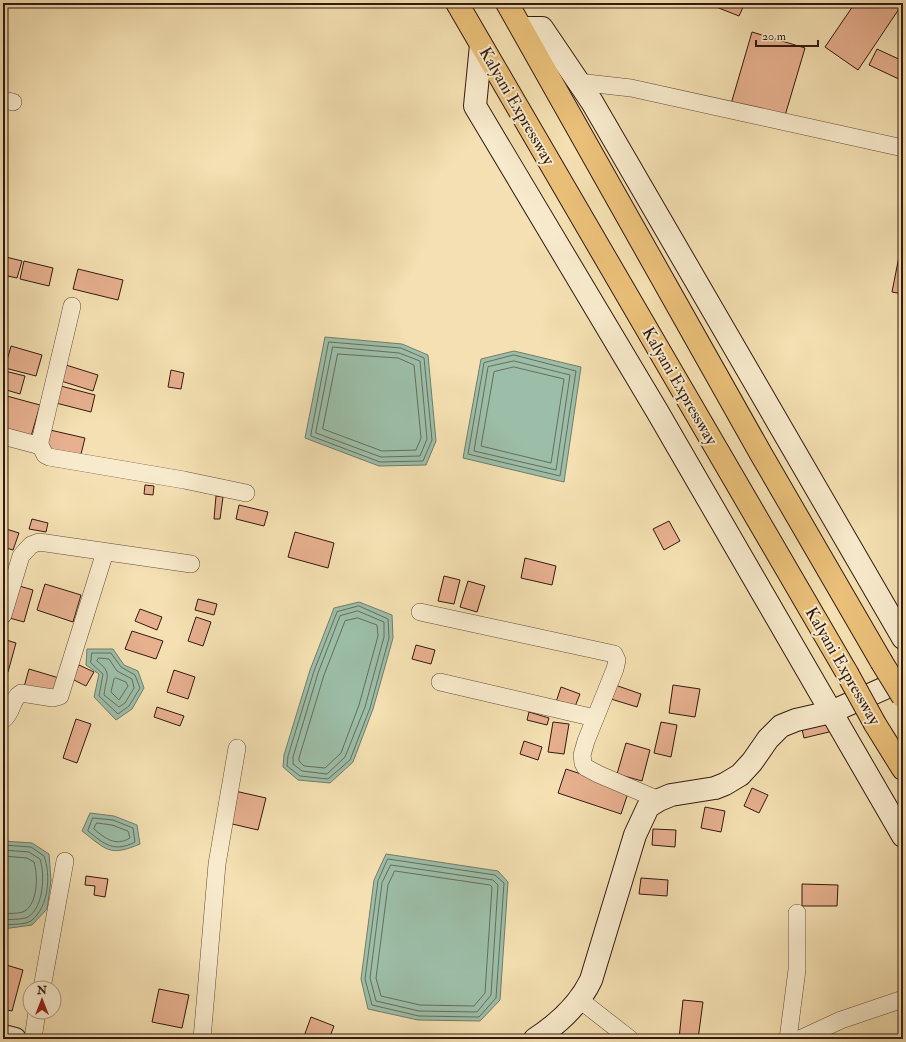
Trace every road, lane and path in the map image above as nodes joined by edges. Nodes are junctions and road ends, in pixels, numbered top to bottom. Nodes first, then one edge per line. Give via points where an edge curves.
1 (457, 3) edge
2 (508, 3) edge
3 (522, 28) junction
4 (481, 45) junction
5 (578, 82) junction
6 (903, 148) edge
7 (72, 306) dead end
8 (3, 436) edge
9 (39, 446) junction
10 (246, 492) dead end
11 (105, 552) junction
12 (191, 564) dead end
13 (420, 612) dead end
14 (3, 615) edge
15 (903, 638) edge
16 (903, 680) edge
17 (440, 682) dead end
18 (903, 697) edge
19 (831, 712) junction
20 (595, 718) junction
21 (3, 720) edge
22 (237, 748) dead end
23 (903, 770) edge
24 (659, 800) junction
25 (903, 836) edge
26 (65, 861) dead end
27 (797, 913) dead end
28 (43, 980) edge
29 (903, 999) edge
30 (580, 1000) junction
31 (36, 1020) edge
32 (3, 1036) edge
33 (543, 1036) edge
34 (15, 1039) edge
35 (32, 1039) edge
36 (202, 1039) edge
37 (630, 1039) edge
38 (788, 1039) edge
39 (800, 1039) edge

1 - 4 highway, Kalyani Expressway
2 - 3 highway, Kalyani Expressway
3 - 5 street via 542,28
3 - 18 highway, Kalyani Expressway, bridge via 761,454
4 - 19 street via 475,106 661,417
4 - 23 highway, Kalyani Expressway, bridge
5 - 6 street via 632,88
5 - 15 street
7 - 9 street
8 - 9 street
9 - 10 street via 48,457
11 - 12 street
11 - 14 street via 39,542 31,545 21,556
11 - 21 street via 60,696 53,698 21,693 15,698 10,713
13 - 20 street via 614,654 617,660 615,669
16 - 19 street
17 - 20 street
19 - 24 street via 781,726 740,775 725,784 671,795
19 - 25 street
20 - 24 street via 582,755 585,767
22 - 36 street via 217,864
24 - 30 street via 645,810 635,835 602,949 591,980
26 - 28 street
27 - 38 street via 797,970
29 - 39 street via 841,1020
30 - 33 street
30 - 37 street
31 - 35 street
32 - 34 street

